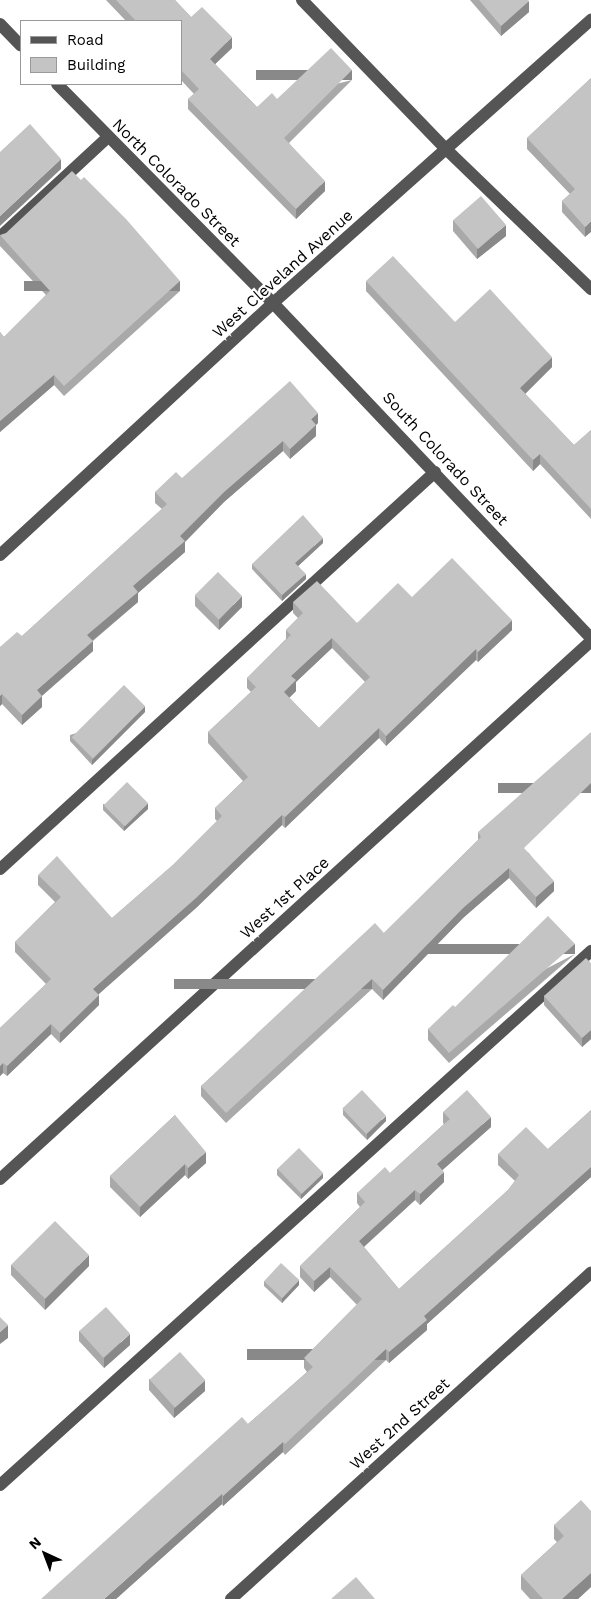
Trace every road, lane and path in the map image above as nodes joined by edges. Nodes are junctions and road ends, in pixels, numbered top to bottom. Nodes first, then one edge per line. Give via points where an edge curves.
1 (302, 0) edge
2 (591, 20) edge
3 (0, 24) edge
4 (20, 45) edge
5 (58, 85) edge
6 (108, 136) junction
7 (448, 151) junction
8 (0, 237) edge
9 (591, 290) edge
10 (273, 303) junction
11 (435, 472) junction
12 (0, 555) edge
13 (591, 640) edge
14 (0, 869) edge
15 (591, 951) edge
16 (0, 1179) edge
17 (591, 1273) edge
18 (0, 1486) edge
19 (230, 1599) edge

1 - 7 street
2 - 7 street, West Cleveland Avenue
3 - 4 street
5 - 6 street, North Colorado Street
6 - 8 street
6 - 10 street, North Colorado Street
7 - 9 street
7 - 10 street, West Cleveland Avenue
10 - 11 street, South Colorado Street
10 - 12 street, West Cleveland Avenue
11 - 13 street, South Colorado Street
11 - 14 street
13 - 16 street, West 1st Place
15 - 18 street
17 - 19 street, West 2nd Street

